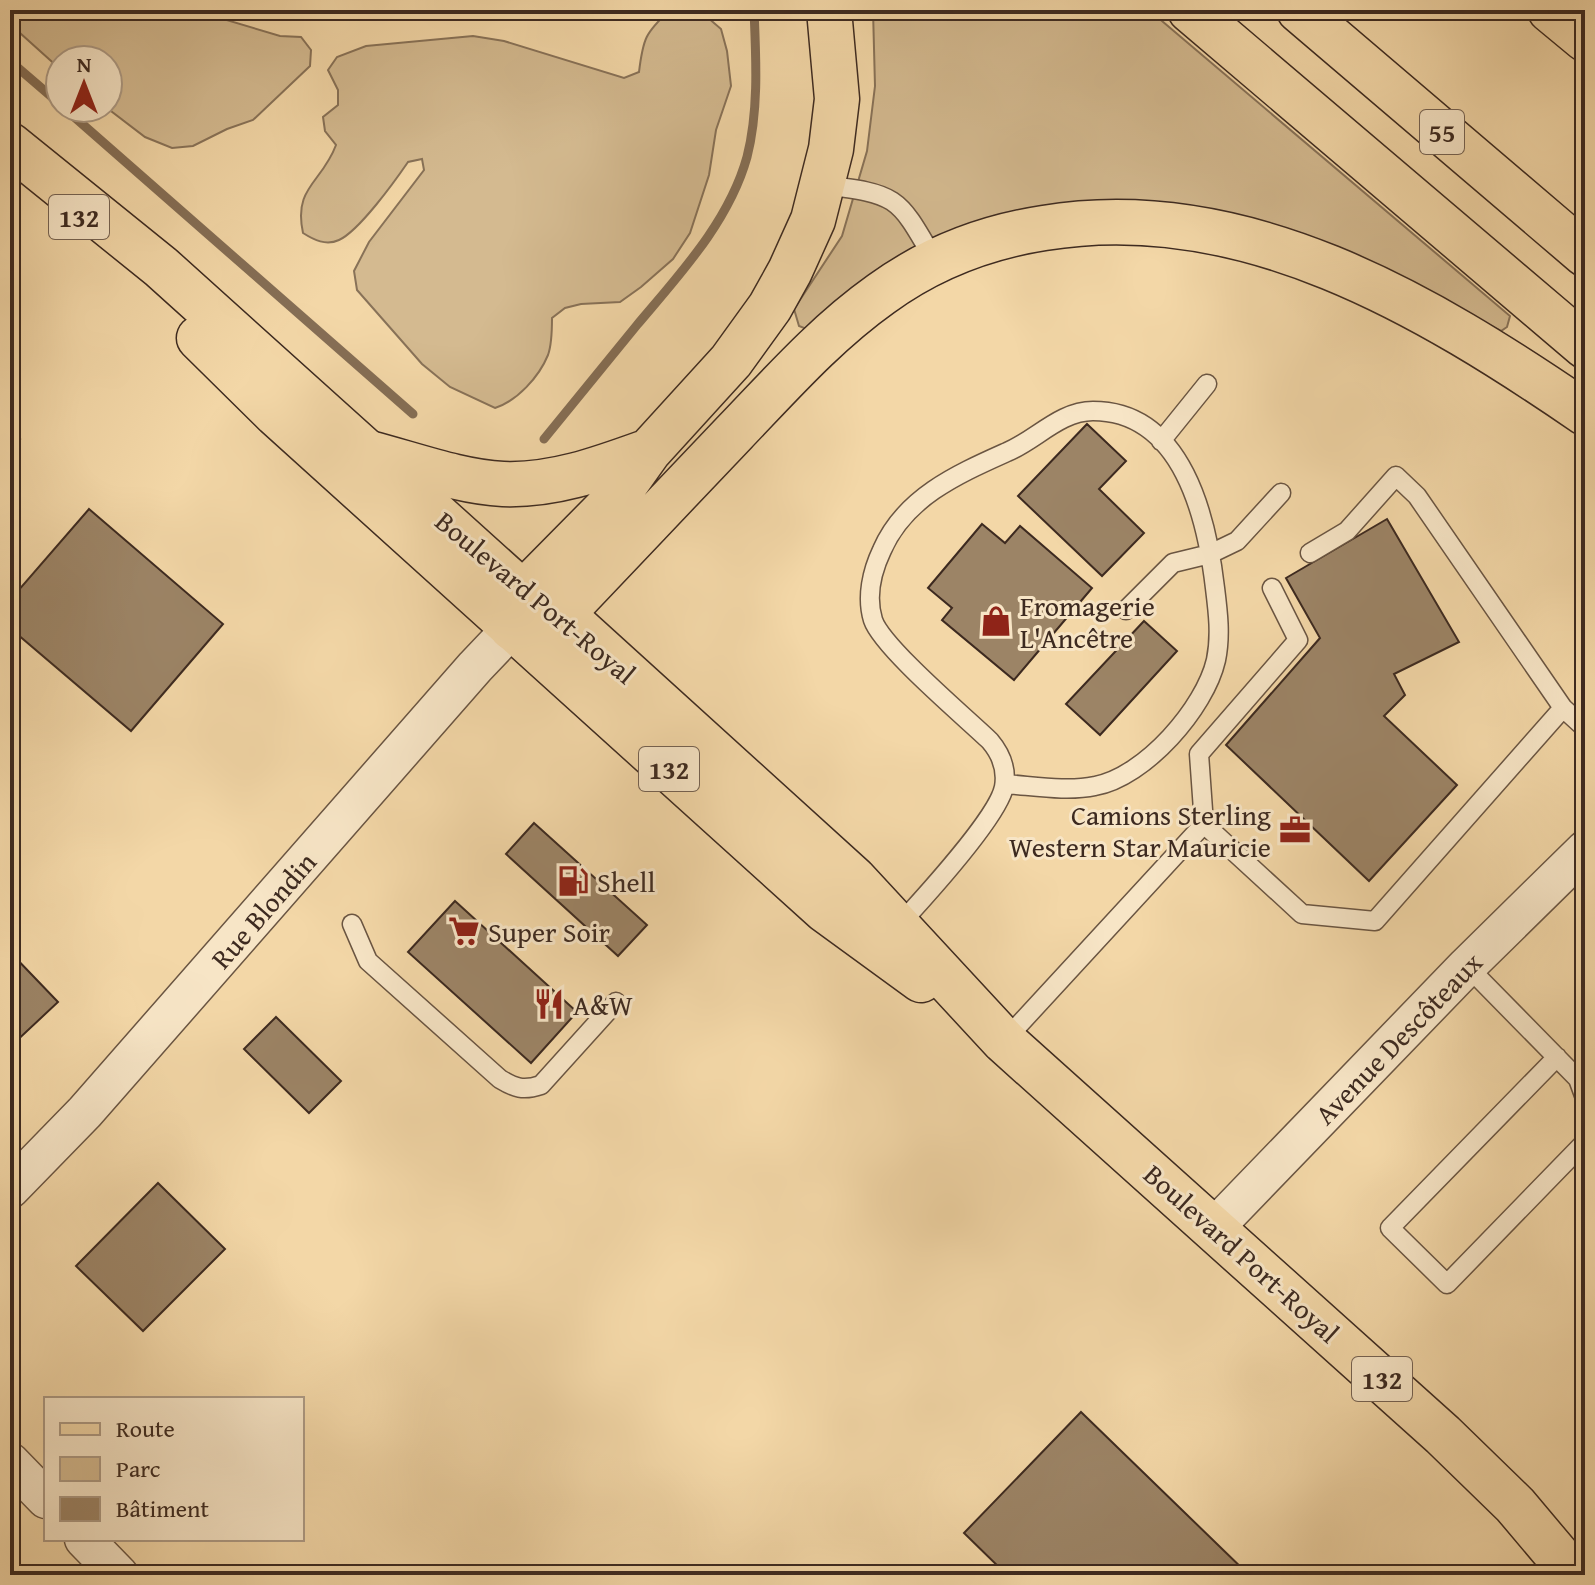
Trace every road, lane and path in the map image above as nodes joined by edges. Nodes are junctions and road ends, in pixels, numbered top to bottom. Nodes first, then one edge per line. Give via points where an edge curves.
1 (829, 10) edge
2 (1190, 10) edge
3 (1299, 10) edge
4 (1550, 10) edge
5 (1585, 39) edge
6 (10, 146) edge
7 (823, 185) junction
8 (1585, 254) edge
9 (935, 261) junction
10 (1585, 346) edge
11 (1207, 384) dead end
12 (1585, 413) edge
13 (1161, 441) junction
14 (649, 451) junction
15 (369, 453) junction
16 (1281, 493) dead end
17 (1310, 553) dead end
18 (1210, 554) junction
19 (1272, 588) dead end
20 (1126, 610) dead end
21 (518, 611) junction
22 (562, 614) junction
23 (1563, 708) junction
24 (1585, 728) edge
25 (1005, 784) junction
26 (1204, 824) junction
27 (1585, 850) edge
28 (352, 924) dead end
29 (888, 937) junction
30 (1467, 966) junction
31 (616, 1002) dead end
32 (1004, 1041) junction
33 (1557, 1057) junction
34 (1585, 1098) edge
35 (1585, 1142) edge
36 (10, 1189) edge
37 (1214, 1228) junction
38 (10, 1462) edge
39 (44, 1497) edge
40 (86, 1541) edge
41 (119, 1575) edge
42 (1574, 1575) edge

1 - 7 main road via 837,99
2 - 10 main road
3 - 8 main road, 55
4 - 5 main road
6 - 15 main road, Boulevard Port-Royal / 132 via 161,267
6 - 21 main road, Boulevard Port-Royal / 132 via 276,414
7 - 9 lane via 894,200
7 - 14 main road via 801,247 770,307 731,361
9 - 12 main road via 1010,235 1085,223 1149,223 1238,237 1320,263 1399,299
9 - 22 main road via 884,292 827,338
11 - 13 lane
13 - 18 lane via 1185,470
13 - 25 lane via 1120,415 1071,415 931,491 896,525 881,551 870,599 877,628 996,748
14 - 15 main road via 586,473 520,484 474,480
14 - 21 main road via 612,503
15 - 21 main road, Boulevard Port-Royal / 132
16 - 18 lane via 1248,532
17 - 23 lane via 1347,531 1396,476 1417,496
18 - 20 lane via 1173,563
18 - 25 lane via 1219,640 1216,658 1207,685 1178,727 1139,766 1104,784
19 - 26 lane via 1298,640 1199,754
21 - 22 main road
21 - 29 main road, Boulevard Port-Royal / 132 via 825,910
21 - 36 street, Rue Blondin via 475,667 85,1112
22 - 29 main road, Boulevard Port-Royal / 132 via 854,879
23 - 24 lane
23 - 26 lane via 1375,921 1302,914
25 - 29 lane via 989,817
26 - 32 lane
27 - 30 street, Avenue Descôteaux
28 - 31 lane via 368,961 517,1089 541,1085
29 - 32 main road, Boulevard Port-Royal / 132
30 - 33 lane
30 - 37 street, Avenue Descôteaux
32 - 37 main road, Boulevard Port-Royal / 132
33 - 34 lane via 1578,1079
33 - 35 lane via 1390,1228 1447,1284
37 - 42 main road, Boulevard Port-Royal / 132 via 1454,1444
38 - 39 street
40 - 41 street

